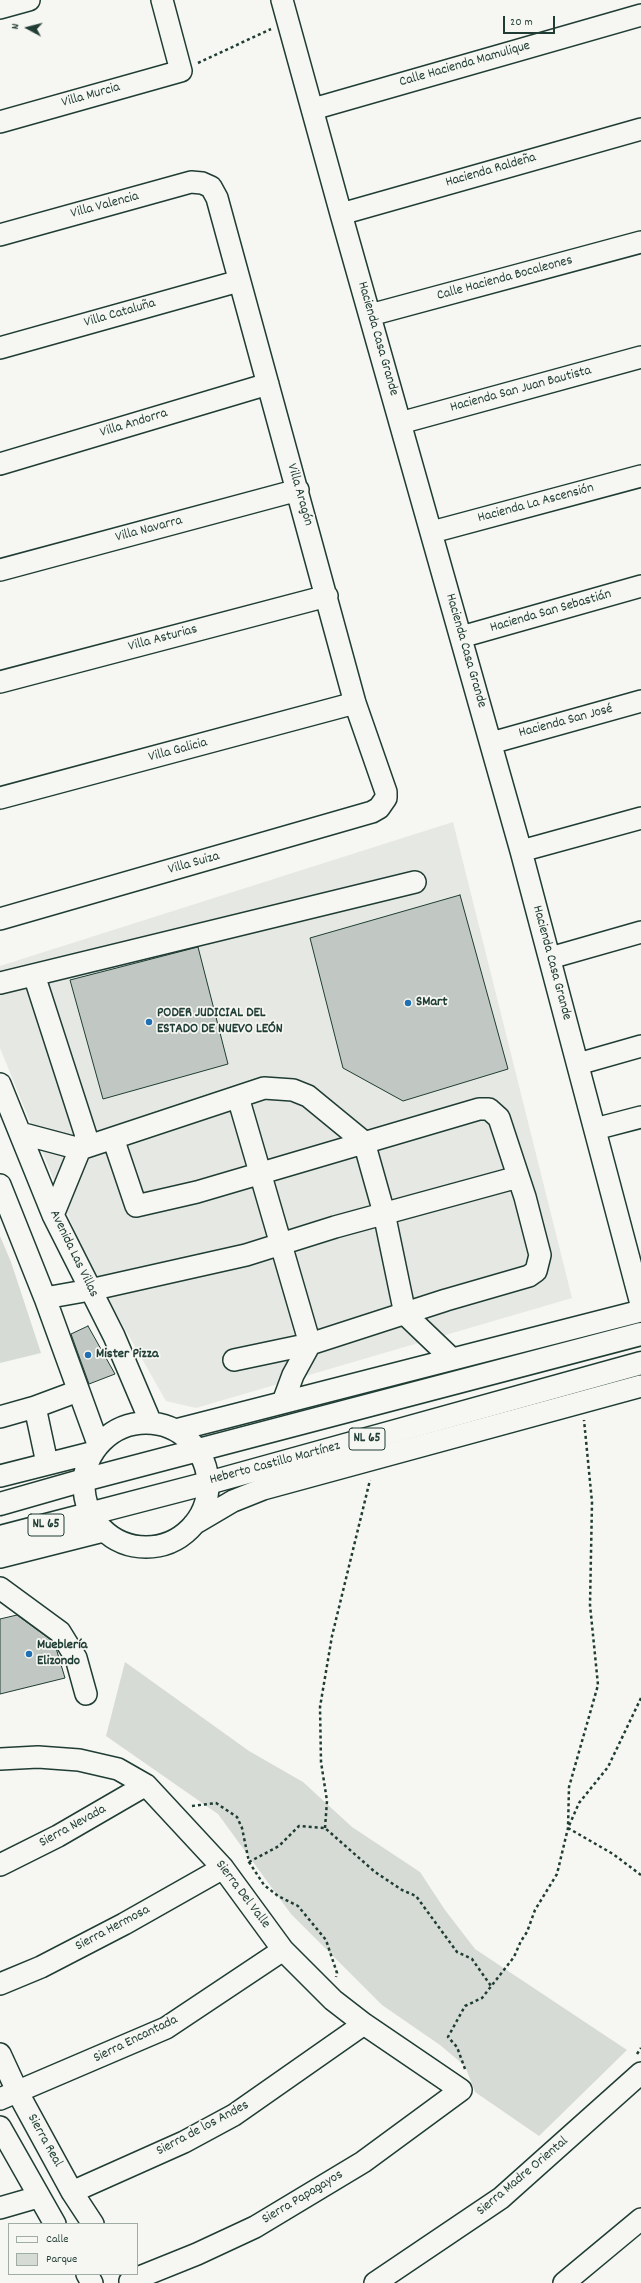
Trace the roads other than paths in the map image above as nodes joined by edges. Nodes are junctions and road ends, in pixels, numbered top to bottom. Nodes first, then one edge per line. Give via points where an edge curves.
1 (29, 0) edge
2 (162, 0) edge
3 (286, 1) edge
4 (0, 8) edge
5 (641, 15) edge
6 (313, 109) junction
7 (0, 122) edge
8 (641, 128) edge
9 (211, 187) joint
10 (341, 214) junction
11 (0, 235) edge
12 (641, 242) edge
13 (239, 281) junction
14 (370, 315) junction
15 (0, 348) edge
16 (641, 357) edge
17 (268, 384) junction
18 (400, 423) junction
19 (0, 464) edge
20 (641, 476) edge
21 (298, 490) junction
22 (432, 532) junction
23 (0, 570) edge
24 (641, 586) edge
25 (327, 596) junction
26 (461, 637) junction
27 (0, 682) edge
28 (641, 701) edge
29 (355, 703) junction
30 (491, 743) junction
31 (0, 798) edge
32 (384, 803) joint
33 (641, 818) edge
34 (521, 851) junction
35 (415, 882) dead end
36 (0, 920) edge
37 (641, 932) edge
38 (550, 958) junction
39 (34, 975) junction
40 (0, 983) edge
41 (641, 1046) edge
42 (578, 1064) junction
43 (0, 1084) edge
44 (238, 1097) junction
45 (641, 1117) edge
46 (595, 1129) junction
47 (20, 1133) junction
48 (113, 1138) junction
49 (364, 1142) junction
50 (85, 1147) junction
51 (261, 1172) junction
52 (518, 1178) junction
53 (0, 1185) edge
54 (384, 1213) junction
55 (53, 1214) junction
56 (280, 1245) junction
57 (90, 1290) junction
58 (45, 1298) junction
59 (641, 1304) edge
60 (641, 1311) edge
61 (405, 1314) junction
62 (641, 1334) edge
63 (310, 1344) junction
64 (452, 1359) junction
65 (234, 1360) dead end
66 (641, 1363) edge
67 (641, 1386) edge
68 (78, 1391) junction
69 (283, 1402) junction
70 (35, 1407) junction
71 (0, 1417) edge
72 (151, 1423) junction
73 (176, 1430) junction
74 (94, 1448) junction
75 (198, 1450) junction
76 (48, 1463) junction
77 (0, 1476) edge
78 (84, 1480) junction
79 (208, 1483) junction
80 (0, 1504) edge
81 (98, 1522) junction
82 (194, 1524) junction
83 (0, 1536) edge
84 (0, 1557) edge
85 (0, 1588) edge
86 (86, 1694) dead end
87 (0, 1759) edge
88 (146, 1785) junction
89 (0, 1865) edge
90 (223, 1868) junction
91 (283, 1950) junction
92 (0, 1984) edge
93 (364, 2024) junction
94 (0, 2054) edge
95 (641, 2073) edge
96 (461, 2090) joint
97 (9, 2096) edge
98 (0, 2127) edge
99 (72, 2192) junction
100 (38, 2197) junction
101 (0, 2208) edge
102 (641, 2219) edge
103 (54, 2223) edge
104 (92, 2223) edge
105 (130, 2279) edge
106 (376, 2283) edge
107 (564, 2283) edge

1 - 4 street
2 - 7 street, Villa Murcia via 181,71
3 - 6 street, Hacienda Casa Grande via 289,23
5 - 6 street, Calle Hacienda Mamulique
6 - 10 street, Hacienda Casa Grande
8 - 10 street, Hacienda Raldeña
9 - 11 street, Villa Valencia via 191,182
9 - 13 street, Villa Aragón via 217,198
10 - 14 street, Hacienda Casa Grande
12 - 14 street, Calle Hacienda Bocaleones
13 - 15 street, Villa Cataluña
13 - 17 street, Villa Aragón
14 - 18 street, Hacienda Casa Grande
16 - 18 street, Hacienda San Juan Bautista
17 - 19 street, Villa Andorra
17 - 21 street, Villa Aragón
18 - 22 street, Hacienda Casa Grande
20 - 22 street, Hacienda La Ascensión
21 - 23 street, Villa Navarra
21 - 25 street, Villa Aragón
22 - 26 street, Hacienda Casa Grande
24 - 26 street, Hacienda San Sebastián
25 - 27 street, Villa Asturias
25 - 29 street, Villa Aragón
26 - 30 street, Hacienda Casa Grande
28 - 30 street, Hacienda San José
29 - 31 street, Villa Galicia
29 - 32 street, Villa Aragón via 386,792
30 - 34 street, Hacienda Casa Grande
32 - 36 street, Villa Suiza via 372,812
33 - 34 street
34 - 38 street, Hacienda Casa Grande
35 - 39 street
37 - 38 street
38 - 42 street, Hacienda Casa Grande
39 - 40 street
39 - 50 street
41 - 42 street
42 - 46 street, Hacienda Casa Grande
43 - 47 street, Avenida Las Villas
44 - 48 street
44 - 49 street via 264,1088 293,1090 308,1096
44 - 51 street
45 - 46 street
46 - 59 street, Hacienda Casa Grande
47 - 50 street
47 - 55 street, Avenida Las Villas
48 - 50 street
48 - 51 street via 136,1206 197,1192
49 - 51 street
49 - 52 street via 479,1109 489,1109 498,1118
49 - 54 street
50 - 55 street
51 - 56 street
52 - 54 street
52 - 61 street via 540,1255 536,1271 523,1278
53 - 58 street
54 - 56 street
54 - 61 street
55 - 57 street, Avenida Las Villas
56 - 57 street
56 - 63 street
57 - 58 street
57 - 72 street, Avenida Las Villas via 114,1336
58 - 68 street
60 - 64 street
61 - 63 street
61 - 64 street
62 - 75 main road, NL 65
63 - 65 street
63 - 69 street via 293,1375
64 - 69 street
66 - 79 main road, Heberto Castillo Martínez / NL 65
67 - 82 street via 263,1489 233,1501
68 - 70 street
68 - 74 street
69 - 73 street
70 - 71 street
70 - 76 street
72 - 73 street
72 - 74 street via 116,1431
73 - 75 street
74 - 76 street
74 - 78 street
75 - 78 main road, NL 65
75 - 79 street via 206,1466
76 - 77 street
78 - 80 main road, NL 65
78 - 81 street via 86,1493
79 - 81 main road, Heberto Castillo Martínez / NL 65
79 - 82 street via 207,1498
81 - 82 street via 126,1544 140,1547 156,1547 170,1543 184,1535
81 - 83 main road, Heberto Castillo Martínez / NL 65
81 - 84 street
85 - 86 street via 60,1632 76,1658
87 - 88 street, Sierra Del Valle via 38,1757 79,1760 118,1769
88 - 89 street, Sierra Nevada via 58,1836
88 - 90 street, Sierra Del Valle
90 - 91 street, Sierra Del Valle
90 - 92 street, Sierra Hermosa via 103,1935 41,1967
91 - 93 street, Sierra Del Valle via 333,2000
91 - 97 street, Sierra Encantada via 166,2028
93 - 96 street, Sierra Del Valle
93 - 99 street, Sierra de los Andes via 234,2115 184,2142
94 - 97 street, Sierra Real
95 - 106 street, Sierra Madre Oriental via 501,2198
96 - 105 street, Sierra Papagayos via 363,2162 255,2227 197,2254
97 - 99 street, Sierra Real
98 - 100 street
99 - 104 street, Sierra Real
100 - 101 street
100 - 103 street
102 - 107 street

